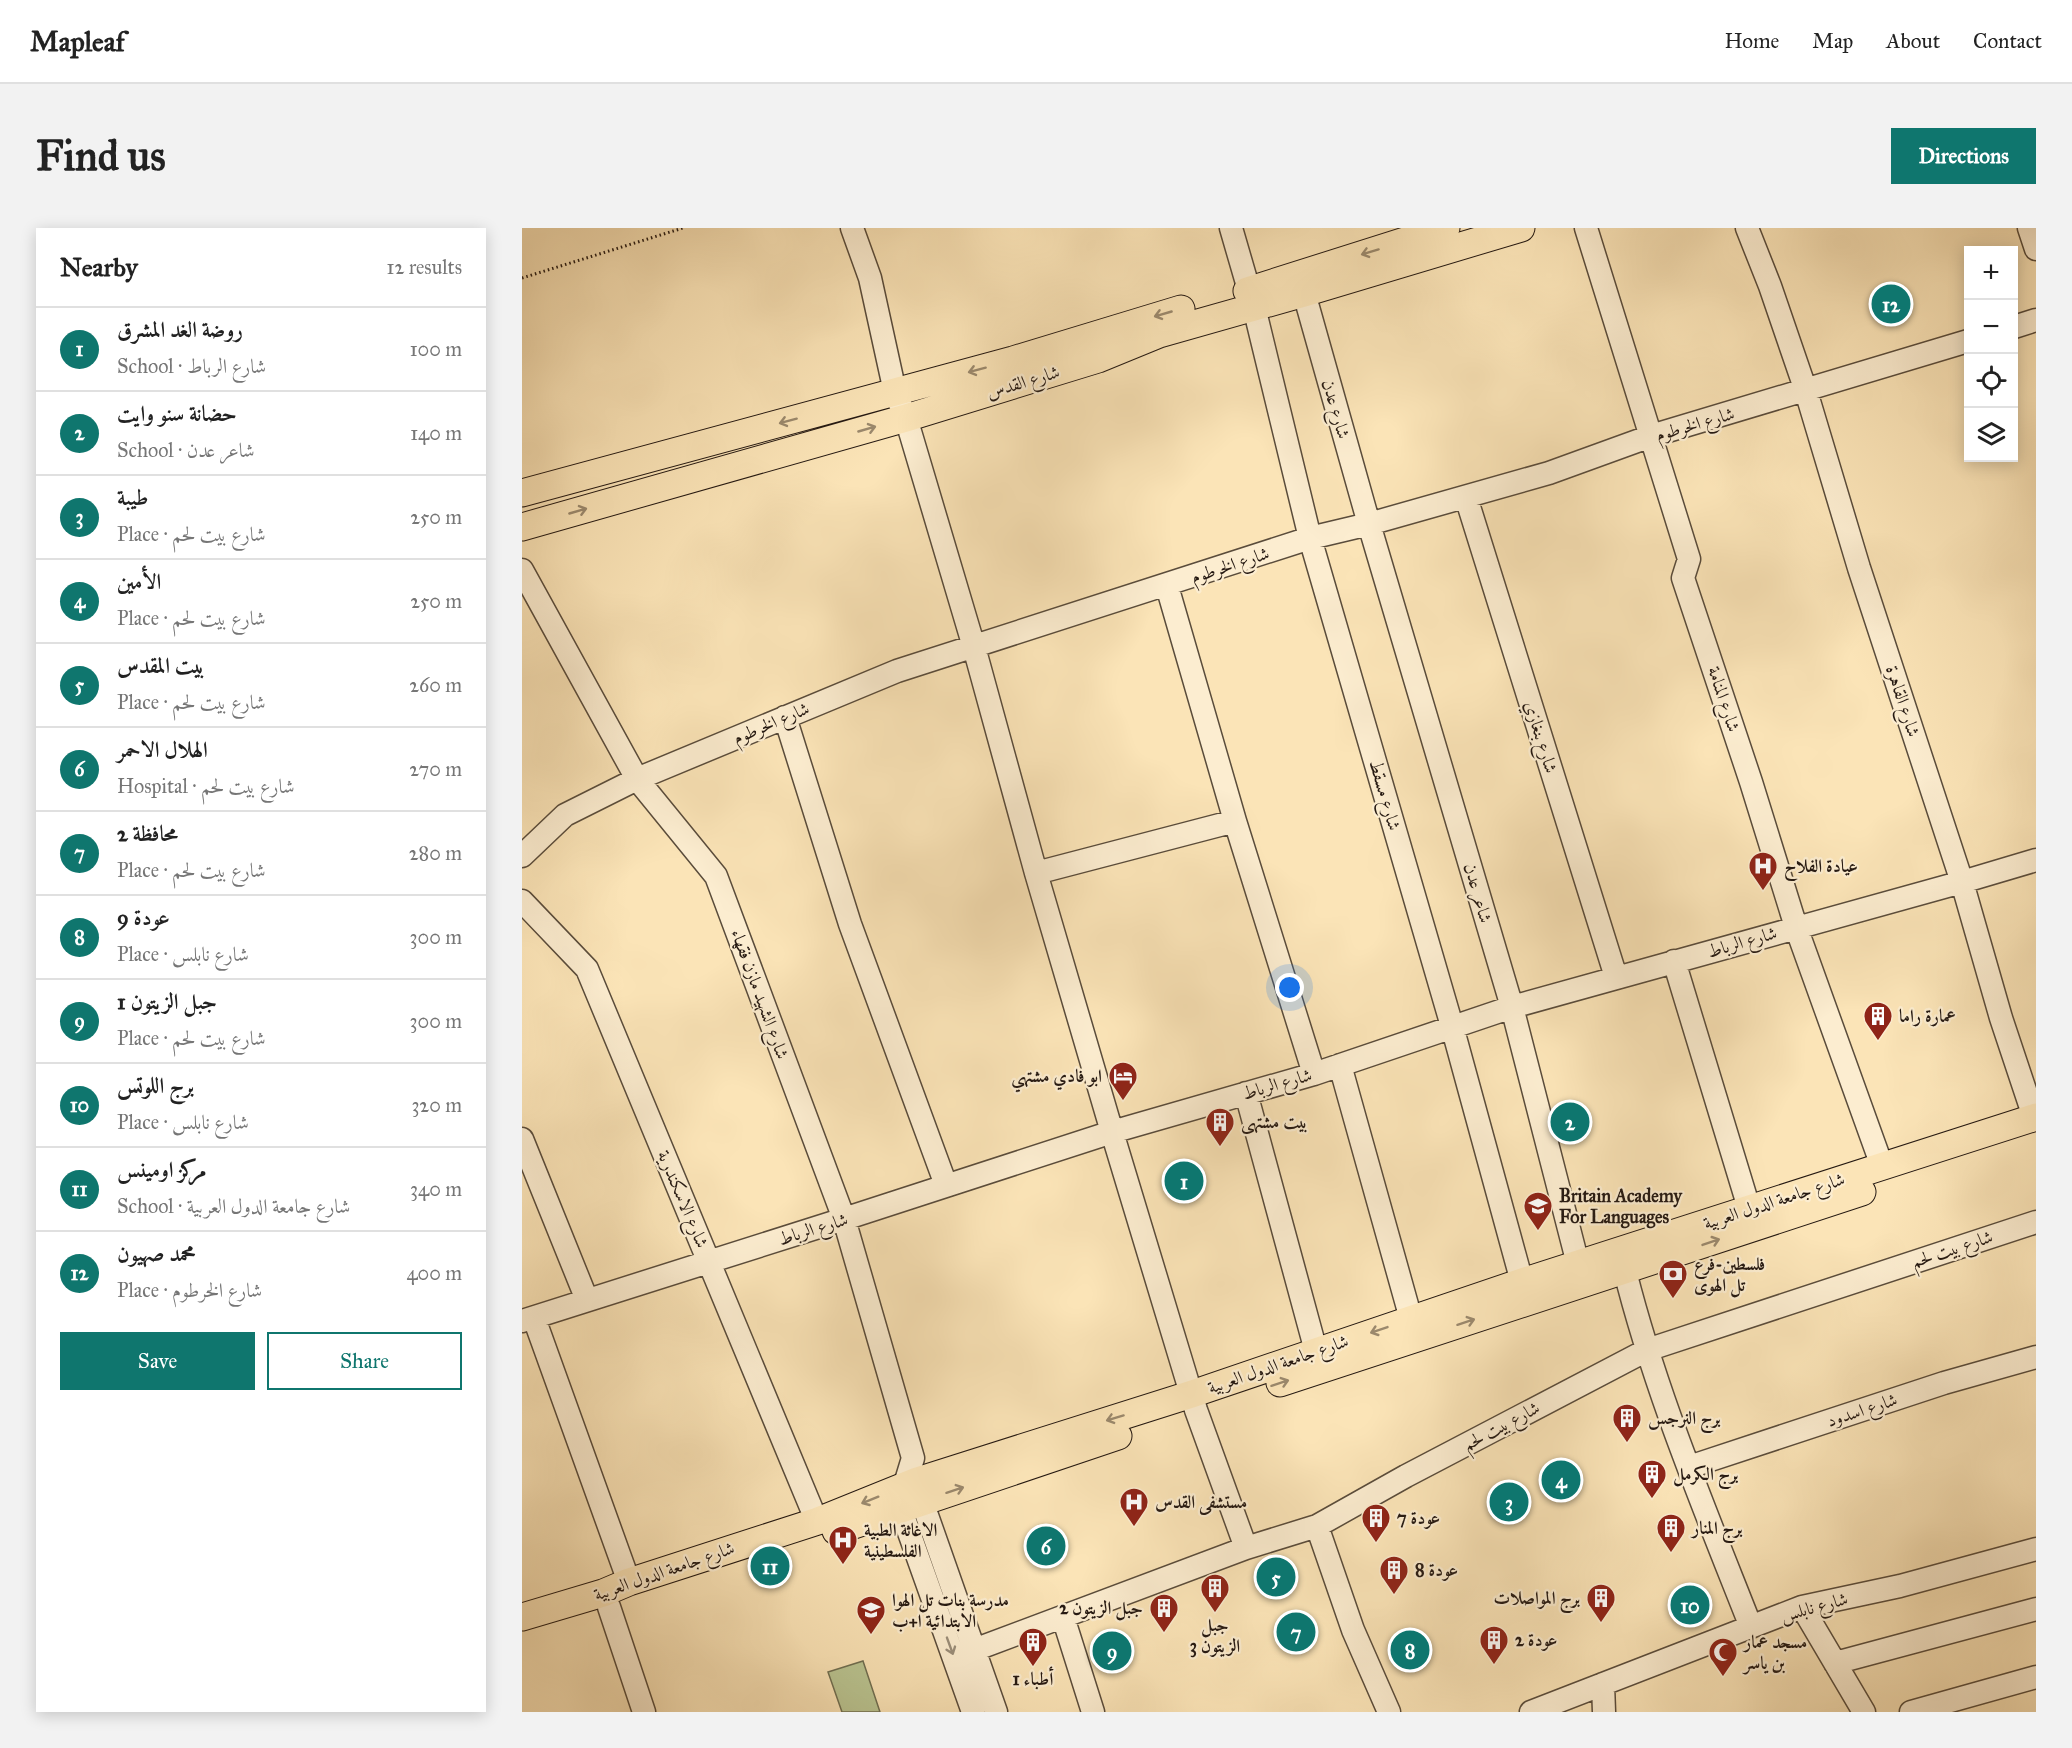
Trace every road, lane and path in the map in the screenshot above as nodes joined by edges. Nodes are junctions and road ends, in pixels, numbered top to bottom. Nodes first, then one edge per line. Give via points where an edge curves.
1 (683, 228) edge
2 (852, 228) edge
3 (1231, 228) edge
4 (1446, 228) edge
5 (1521, 228) edge
6 (1586, 228) edge
7 (1746, 228) edge
8 (1762, 228) edge
9 (2029, 228) edge
10 (2036, 249) edge
11 (522, 278) edge
12 (1770, 286) junction
13 (1304, 294) junction
14 (1251, 298) junction
15 (2036, 320) edge
16 (2018, 325) edge
17 (1964, 342) edge
18 (1806, 391) junction
19 (895, 392) junction
20 (906, 418) junction
21 (1651, 436) junction
22 (522, 493) edge
23 (1466, 497) junction
24 (1369, 524) junction
25 (522, 527) edge
26 (1310, 538) junction
27 (522, 570) edge
28 (1167, 586) junction
29 (974, 647) junction
30 (785, 717) junction
31 (637, 779) junction
32 (1235, 821) junction
33 (522, 856) edge
34 (2036, 860) edge
35 (1036, 873) junction
36 (1962, 882) junction
37 (522, 901) edge
38 (1796, 927) junction
39 (1674, 961) junction
40 (1616, 977) junction
41 (1512, 1006) junction
42 (1452, 1026) junction
43 (1340, 1065) junction
44 (1314, 1074) junction
45 (1246, 1093) junction
46 (2035, 1123) edge
47 (1112, 1132) junction
48 (522, 1139) edge
49 (1882, 1166) junction
50 (946, 1185) junction
51 (1749, 1208) junction
52 (844, 1220) junction
53 (2036, 1222) edge
54 (708, 1261) junction
55 (1622, 1261) junction
56 (1578, 1264) junction
57 (1522, 1282) junction
58 (587, 1300) junction
59 (528, 1319) edge
60 (1411, 1319) junction
61 (1647, 1350) junction
62 (1316, 1351) junction
63 (2036, 1357) edge
64 (1194, 1402) junction
65 (1689, 1467) junction
66 (910, 1488) junction
67 (814, 1517) dead end
68 (1317, 1526) junction
69 (1246, 1548) junction
70 (2036, 1549) edge
71 (628, 1582) junction
72 (609, 1607) junction
73 (1802, 1608) junction
74 (2036, 1609) edge
75 (522, 1617) edge
76 (1063, 1617) junction
77 (1750, 1627) junction
78 (522, 1636) edge
79 (974, 1650) junction
80 (1835, 1663) junction
81 (2036, 1677) edge
82 (1603, 1684) junction
83 (644, 1712) edge
84 (973, 1712) edge
85 (996, 1712) edge
86 (1094, 1712) edge
87 (1389, 1712) edge
88 (1531, 1712) edge
89 (1604, 1712) edge
90 (1864, 1712) edge
91 (1911, 1712) edge

1 - 11 path
2 - 19 street via 870,278
3 - 14 street, شارع مسقط
4 -> 14 main road, شارع القدس
5 - 13 main road, شارع القدس
6 - 21 street, شارع المنامة
7 - 12 street, شارع القاهرة
8 - 12 street, شارع القاهرة
9 - 10 street
12 - 18 street, شارع القاهرة
13 - 14 main road, شارع القدس
13 - 24 street, شارع عدن
14 -> 19 main road, شارع القدس via 1154,316
14 - 20 main road, شارع القدس via 1098,359
14 - 26 street, شارع مسقط
15 - 16 street
17 - 18 street, شارع الخرطوم
18 - 21 street, شارع الخرطوم
18 - 36 street, شارع القاهرة via 1859,568
19 - 20 street
19 -> 22 main road, شارع القدس
25 -> 20 main road, شارع القدس
20 - 29 street
21 - 23 street, شارع الخرطوم via 1549,473
21 - 38 street, شارع المنامة via 1689,559 1683,578
23 - 24 street, شارع الخرطوم
23 - 40 street, شارع بنغازي
24 - 26 street, شارع الخرطوم
24 - 41 street, شاعر عدن
26 - 28 street, شارع الخرطوم
26 - 42 street, شارع مسقط
27 - 31 street, شارع الشهيد مازن فقهاء
28 - 29 street, شارع الخرطوم
28 - 32 street
29 - 30 street, شارع الخرطوم via 897,671
29 - 35 street
30 - 31 street, شارع الخرطوم
30 - 50 street via 850,924
31 - 33 street, شارع الخرطوم via 565,815
31 - 52 street, شارع الشهيد مازن فقهاء via 716,876
32 - 35 street
32 - 44 street
34 - 36 street, شارع الرباط
35 - 47 street
36 - 38 street, شارع الرباط
36 - 46 street, شارع القاهرة
37 - 54 street, شارع الاسكندرية via 587,969
38 - 39 street, شارع الرباط
38 - 49 street, شارع المنامة
39 - 40 street, شارع الرباط
39 - 51 street
40 - 41 street, شارع الرباط
41 - 42 street, شارع الرباط
41 - 56 street, شاعر عدن
42 - 43 street, شارع الرباط
42 - 57 street, شارع مسقط
43 - 44 street, شارع الرباط
43 - 60 street
44 - 45 street, شارع الرباط
45 - 47 street, شارع الرباط
45 - 62 street
46 - 49 main road, شارع جامعة الدول العربية
55 -> 46 main road, شارع جامعة الدول العربية
47 - 50 street, شارع الرباط
47 - 64 street
48 - 58 street
49 - 51 main road, شارع جامعة الدول العربية
50 - 52 street, شارع الرباط
51 - 55 main road, شارع جامعة الدول العربية
52 - 54 street, شارع الرباط
52 - 66 street, شارع الشهيد مازن فقهاء
53 - 61 street, شارع بيت لحم
54 - 58 street, شارع الرباط
54 - 67 street, شارع الاسكندرية
55 - 56 main road, شارع جامعة الدول العربية
55 - 61 street
64 -> 55 main road, شارع جامعة الدول العربية
56 - 57 main road, شارع جامعة الدول العربية
57 - 60 main road, شارع جامعة الدول العربية
58 - 59 street, شارع الرباط
59 - 71 street
60 -> 62 main road, شارع جامعة الدول العربية
61 - 65 street
61 - 68 street, شارع بيت لحم
62 - 64 main road, شارع جامعة الدول العربية
63 - 65 street, شارع اسدود via 1944,1383
64 - 66 main road, شارع جامعة الدول العربية
64 - 69 street
65 - 77 street
66 -> 71 main road, شارع جامعة الدول العربية
66 - 72 main road, شارع جامعة الدول العربية
66 - 79 street, شارع الشهيد مازن فقهاء
66 -> 84 street, شارع الشهيد مازن فقهاء
68 - 69 street, شارع بيت لحم
68 - 87 street via 1353,1630
69 - 76 street, شارع بيت لحم
70 - 73 street, شارع نابلس
71 - 75 main road, شارع جامعة الدول العربية
72 - 78 main road, شارع جامعة الدول العربية
72 - 83 street
73 - 77 street, شارع نابلس
73 - 80 street
74 - 80 street
76 - 79 street, شارع بيت لحم
76 - 86 street
77 - 82 street, شارع نابلس
79 - 85 street, شارع الشهيد مازن فقهاء
80 - 90 street
81 - 91 street
82 - 88 street, شارع نابلس
82 - 89 street

